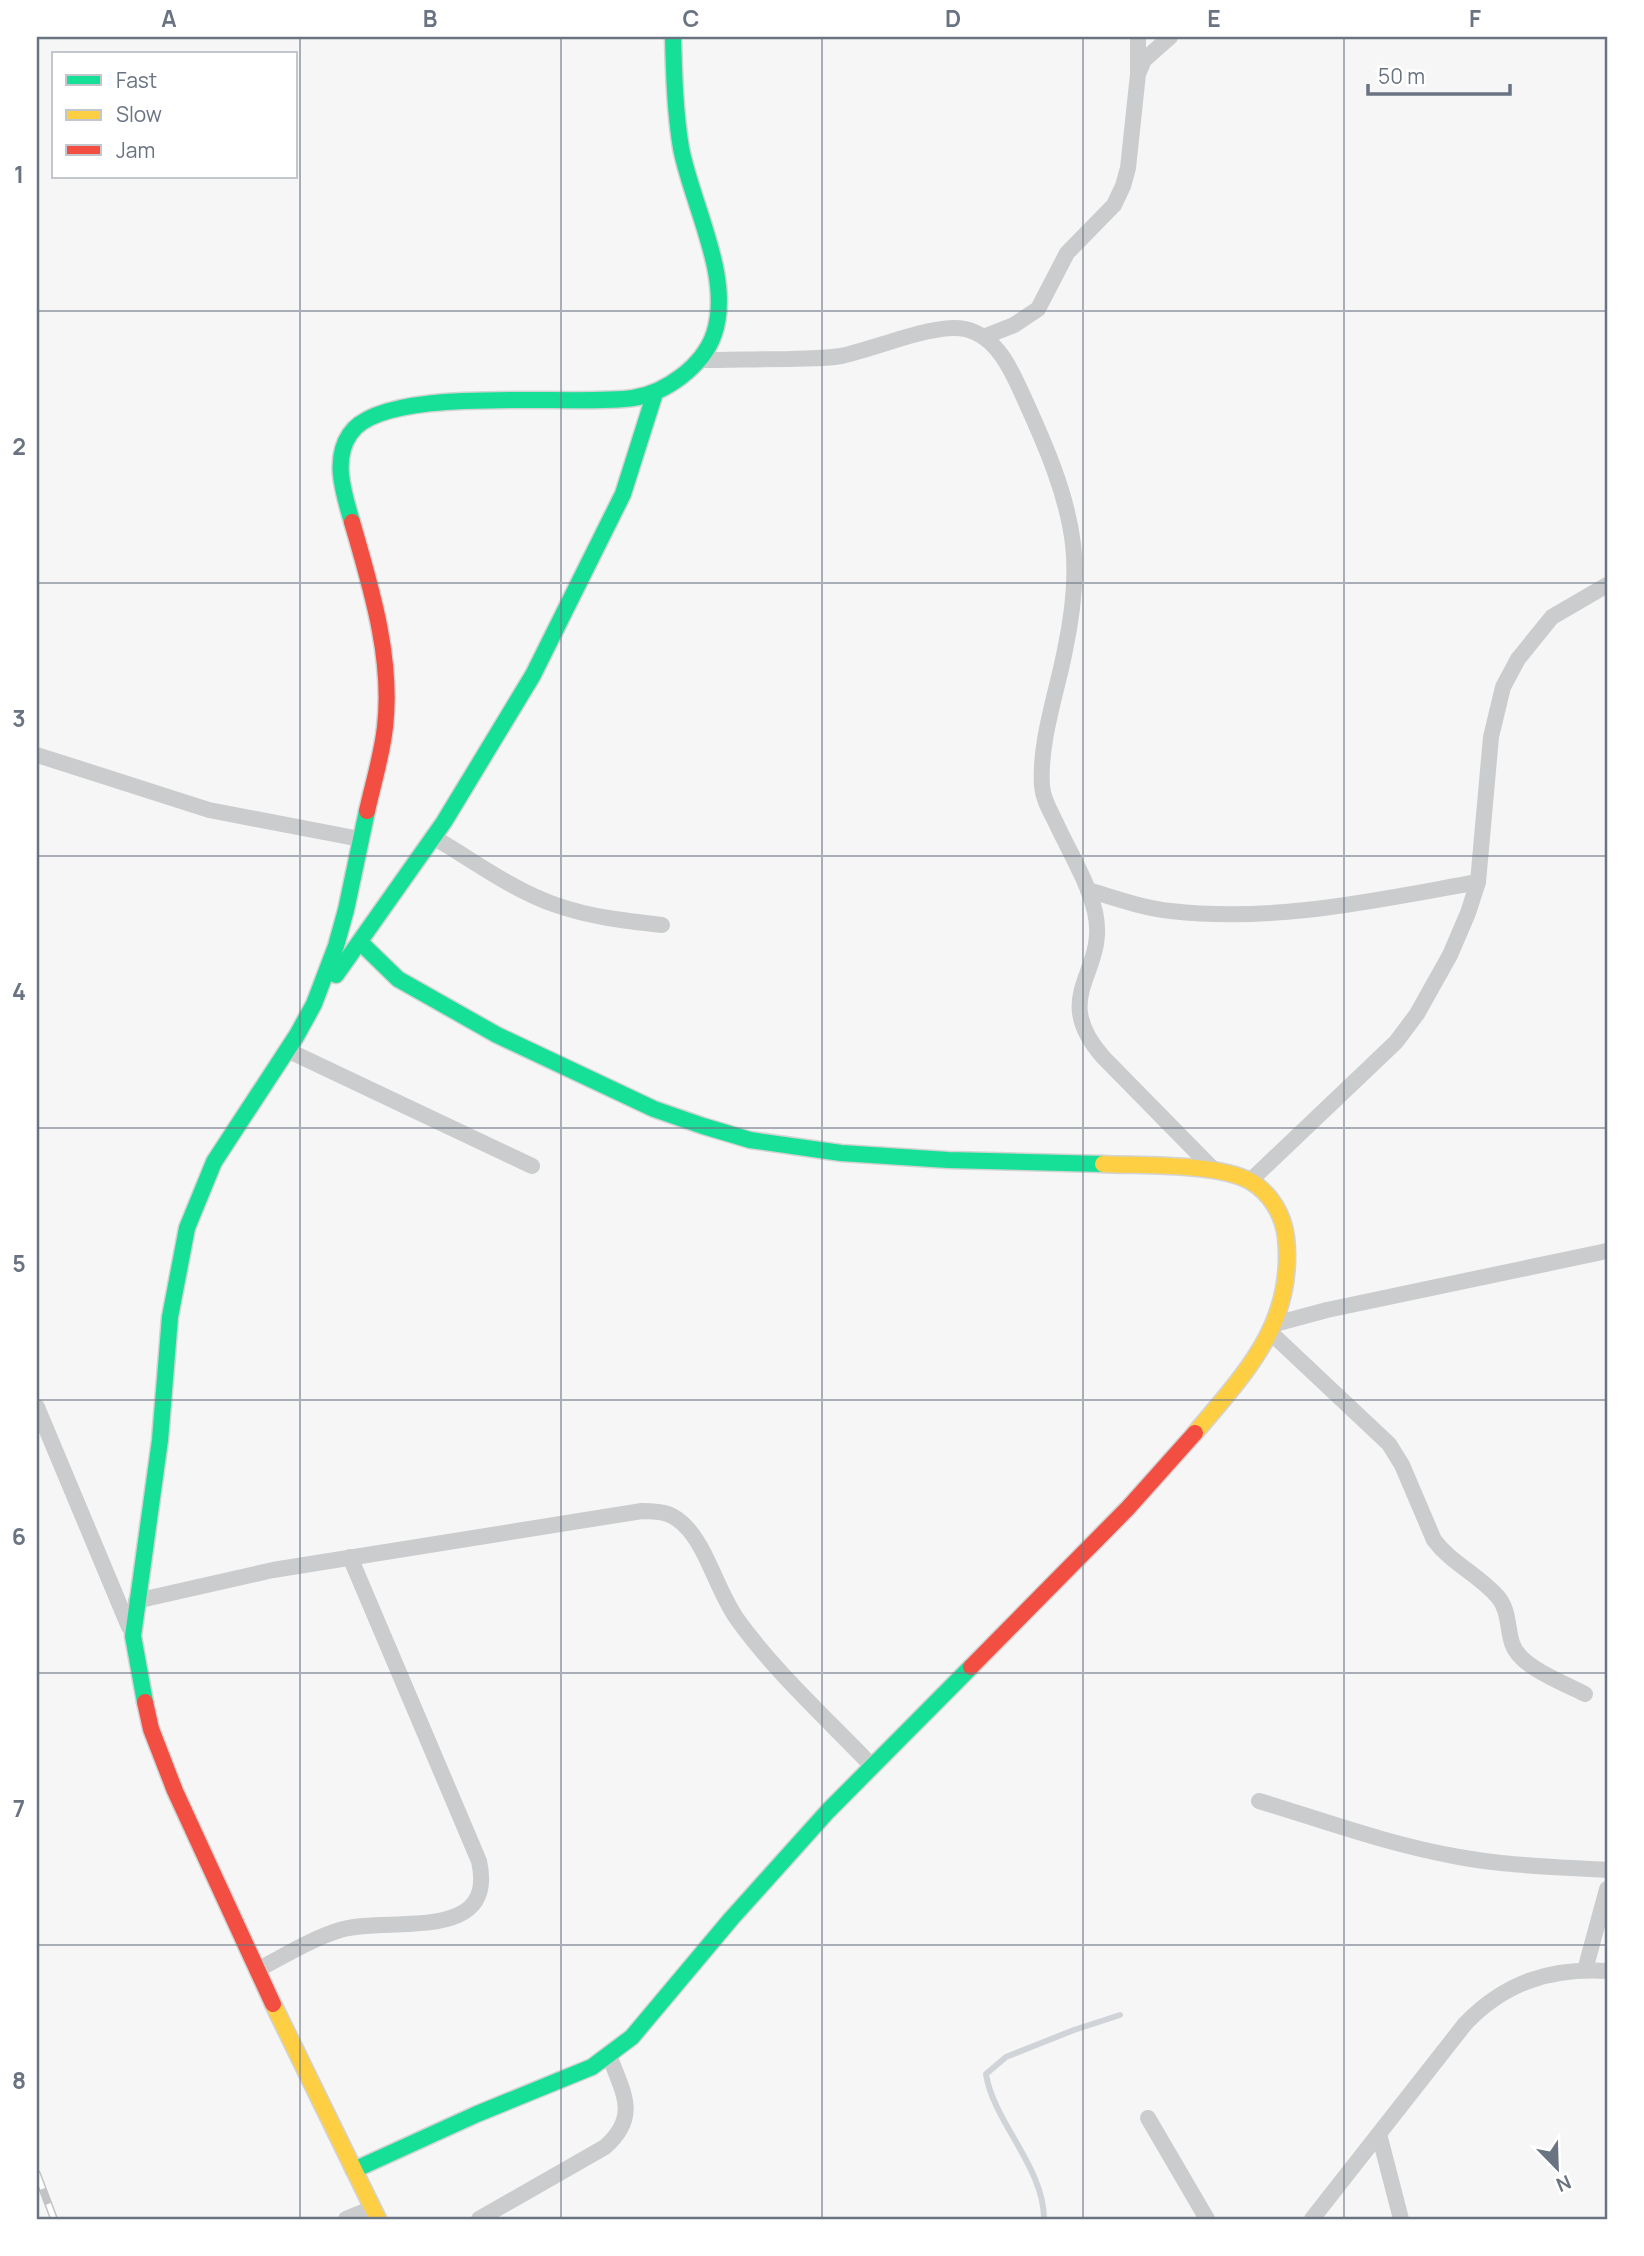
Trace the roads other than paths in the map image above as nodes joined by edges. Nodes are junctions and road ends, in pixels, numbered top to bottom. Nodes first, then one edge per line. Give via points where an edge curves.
1 (673, 37) edge
2 (1138, 37) edge
3 (1170, 37) edge
4 (1138, 74) junction
5 (986, 336) junction
6 (698, 360) junction
7 (655, 393) junction
8 (1607, 585) edge
9 (37, 755) edge
10 (433, 837) junction
11 (360, 839) junction
12 (1478, 882) junction
13 (1088, 890) junction
14 (662, 925) dead end
15 (360, 942) junction
16 (314, 1004) junction
17 (287, 1050) junction
18 (532, 1166) dead end
19 (1214, 1170) junction
20 (1250, 1181) junction
21 (1607, 1251) edge
22 (1273, 1329) junction
23 (37, 1407) edge
24 (351, 1557) junction
25 (136, 1601) junction
26 (133, 1636) junction
27 (1585, 1694) dead end
28 (872, 1765) junction
29 (1259, 1801) dead end
30 (1607, 1870) edge
31 (1607, 1889) edge
32 (257, 1970) junction
33 (1585, 1970) junction
34 (1607, 1971) edge
35 (609, 2055) junction
36 (1148, 2118) dead end
37 (1379, 2134) junction
38 (354, 2170) junction
39 (375, 2213) edge
40 (346, 2219) edge
41 (479, 2219) edge
42 (1207, 2219) edge
43 (1312, 2219) edge
44 (1401, 2219) edge

1 - 6 main road via 681,143 717,292 717,323
2 - 4 street
3 - 4 street via 1144,60
4 - 5 street via 1128,168 1114,205 1067,253 1038,309
5 - 6 street via 962,328 840,356
5 - 13 street via 1015,378 1069,520 1073,580 1042,789
6 - 7 main road
7 - 10 main road via 624,494 539,663
7 - 11 main road via 611,400 401,406 378,412 356,426 344,444 340,472 378,623 388,696
8 - 12 street via 1552,617 1518,659 1503,687 1491,737
9 - 11 street via 209,810
10 - 14 street via 556,905 601,918
10 - 15 main road
11 - 16 main road via 336,946
12 - 13 street via 1298,912 1240,914 1143,907
12 - 20 street via 1450,955 1396,1042
13 - 19 street via 1098,927 1079,1006 1084,1031 1103,1057
15 - 16 main road
15 - 19 main road via 398,979 497,1035 653,1108 750,1140 868,1155
16 - 17 main road
17 - 18 street
17 - 25 main road via 214,1162 187,1228 170,1317 160,1440
19 - 20 main road
20 - 22 main road via 1268,1196 1284,1223 1286,1284
21 - 22 street via 1327,1310
22 - 27 street via 1389,1444 1441,1550 1501,1601 1515,1652 1532,1667
22 - 28 main road via 1248,1370 1128,1508
23 - 26 street
24 - 25 street
24 - 28 street via 663,1511 676,1518 702,1549 735,1616 755,1643
24 - 32 street via 483,1879 479,1894 451,1920 340,1930
25 - 26 main road
26 - 32 main road via 151,1729
28 - 35 main road via 731,1919 632,2037
29 - 30 street via 1458,1857
31 - 33 street
32 - 38 main road
33 - 34 street
33 - 37 street via 1522,1983 1482,2006
35 - 38 main road via 592,2067
35 - 41 street via 626,2102 619,2134 605,2147
36 - 42 street
37 - 43 street
37 - 44 street
38 - 39 main road
39 - 40 street

